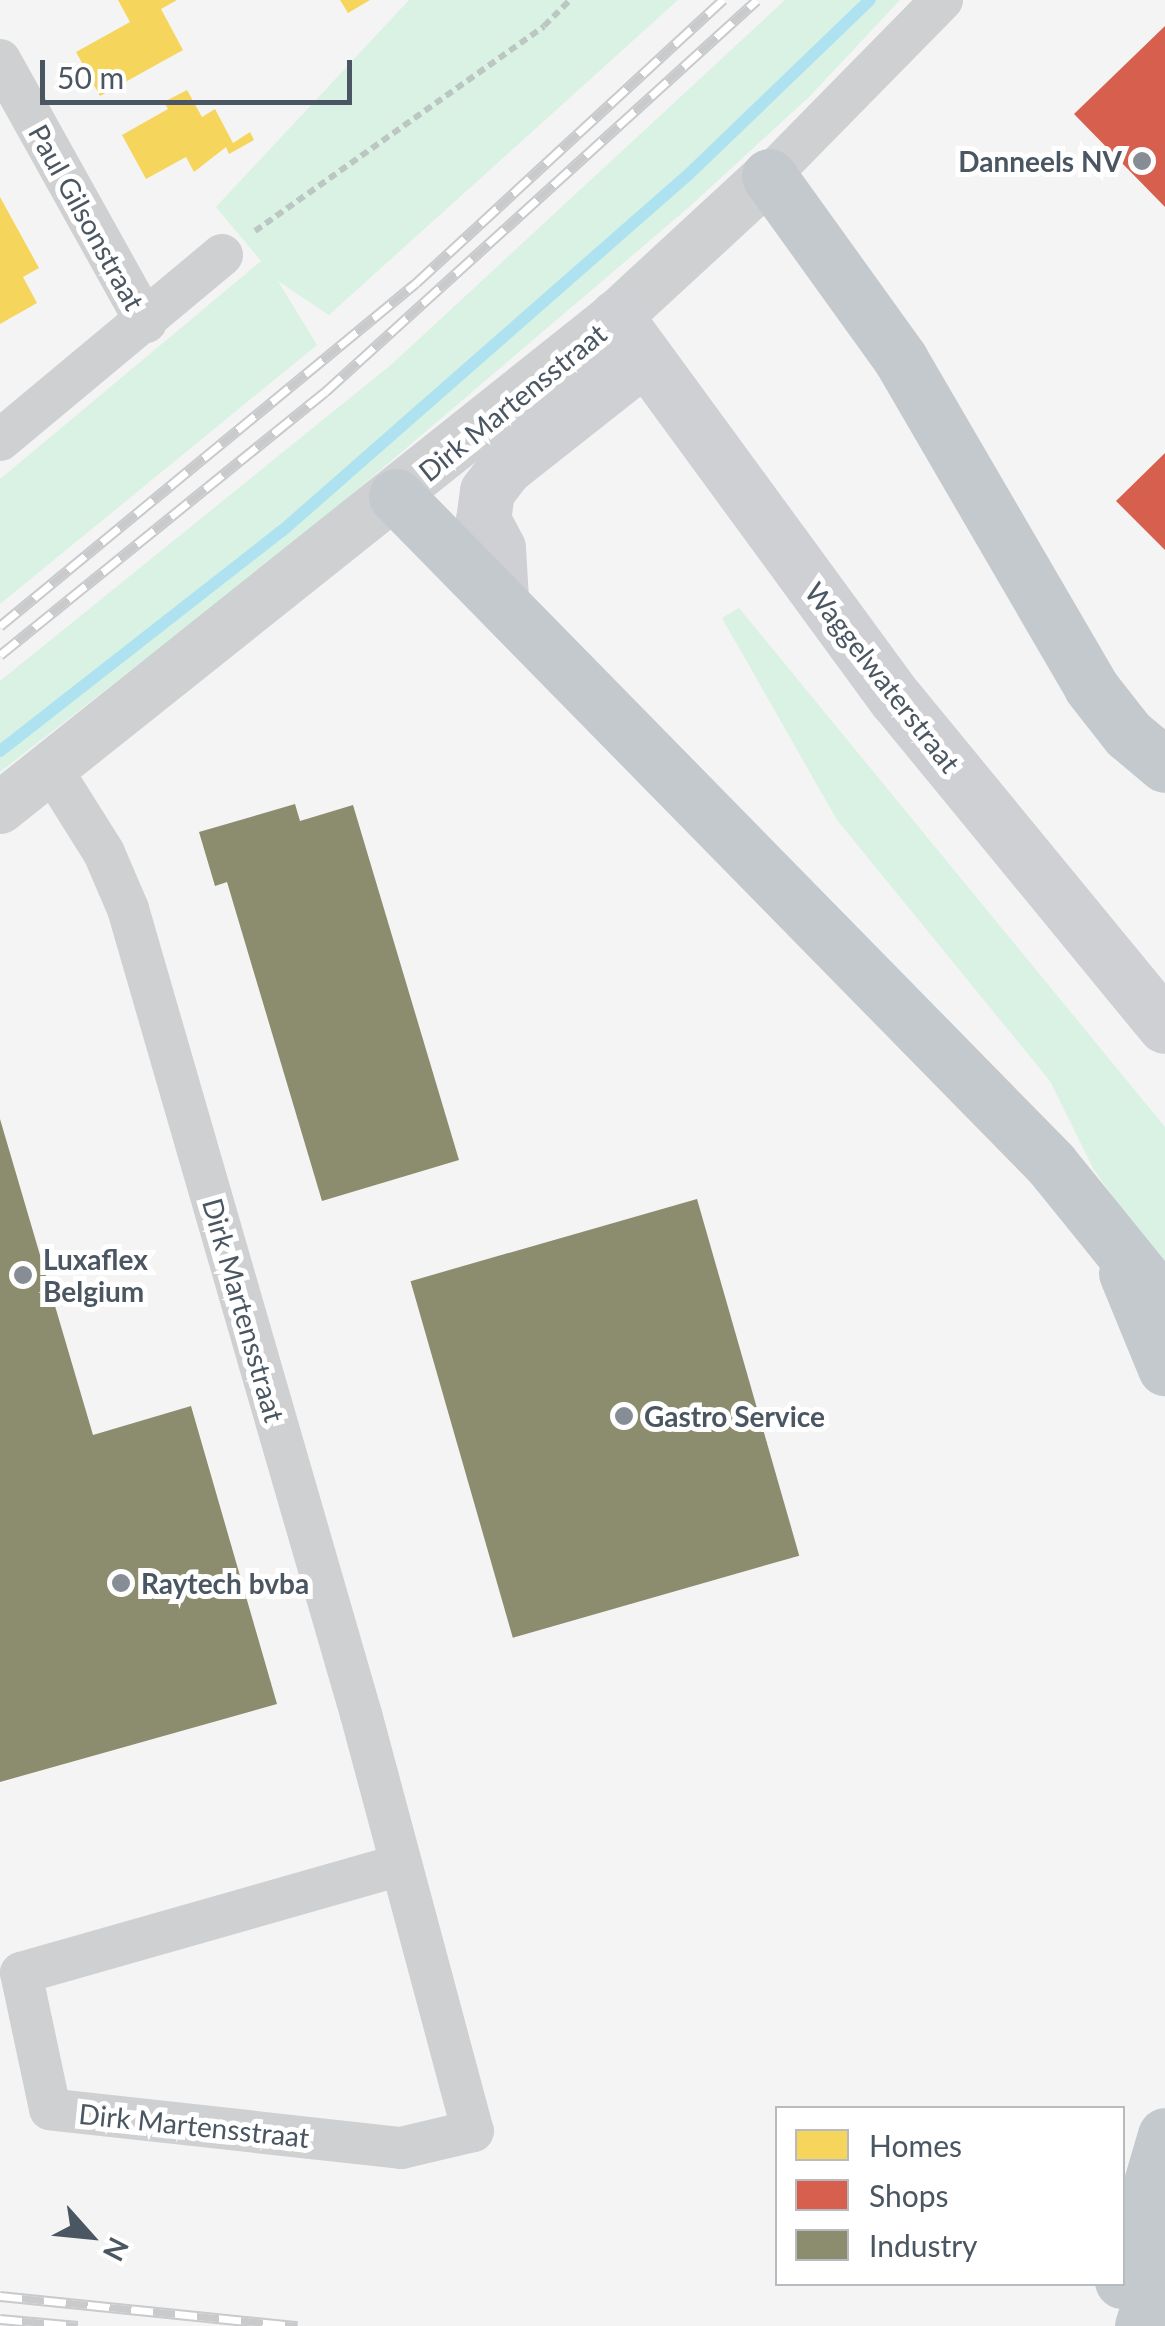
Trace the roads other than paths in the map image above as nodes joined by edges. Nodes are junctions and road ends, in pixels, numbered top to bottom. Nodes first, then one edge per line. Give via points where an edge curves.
1 (942, 0) edge
2 (0, 60) edge
3 (770, 176) junction
4 (222, 255) road end
5 (146, 322) junction
6 (630, 338) junction
7 (0, 440) edge
8 (396, 496) junction
9 (502, 599) junction
10 (1165, 765) edge
11 (52, 770) junction
12 (0, 808) edge
13 (1165, 1026) edge
14 (1117, 1247) junction
15 (1165, 1305) edge
16 (1165, 1368) edge
17 (401, 1865) junction
18 (1165, 2134) edge
19 (1165, 2255) edge
20 (1125, 2272) edge
21 (1121, 2286) edge
22 (1108, 2326) edge
23 (1142, 2326) edge

1 - 3 street, Dirk Martensstraat
2 - 5 street, Paul Gilsonstraat
3 - 6 street, Dirk Martensstraat
3 - 10 highway via 902,360 1092,687 1128,734
4 - 5 street
5 - 7 street
6 - 8 street, Dirk Martensstraat
6 - 9 main road via 487,491 483,520 498,548
6 - 13 main road, Waggelwaterstraat via 896,699
8 - 9 highway
8 - 11 street, Dirk Martensstraat
9 - 14 highway via 1051,1164
11 - 12 street, Dirk Martensstraat
11 - 17 street, Dirk Martensstraat via 104,853 128,909
14 - 15 highway
14 - 16 highway
17 - 17 street, Dirk Martensstraat via 473,2131 400,2148 50,2108 21,1973
18 - 20 highway
19 - 23 highway
21 - 22 highway

